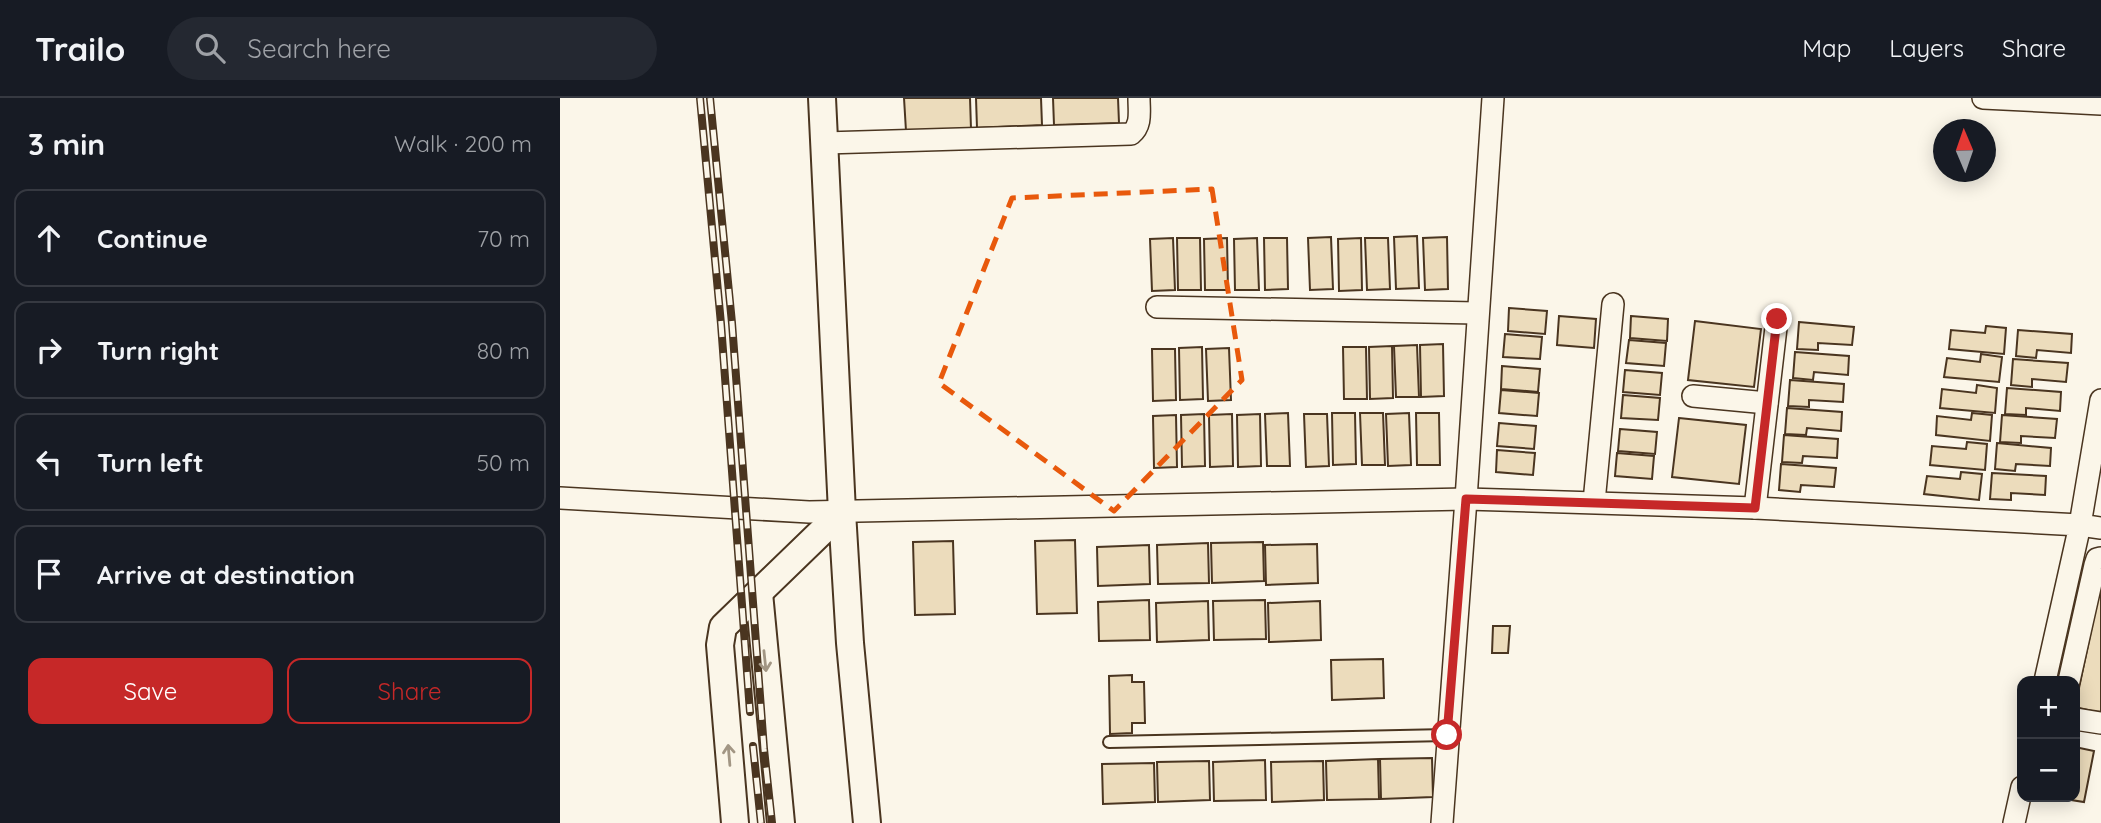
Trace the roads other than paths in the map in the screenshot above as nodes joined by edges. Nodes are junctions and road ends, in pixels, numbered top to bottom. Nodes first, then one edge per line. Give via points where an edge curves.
1 (822, 98) edge
2 (1139, 98) edge
3 (1493, 98) edge
4 (1983, 98) edge
5 (2101, 104) edge
6 (825, 143) junction
7 (1613, 304) dead end
8 (1157, 307) dead end
9 (1477, 313) junction
10 (1777, 319) dead end
11 (1693, 396) dead end
12 (2101, 400) edge
13 (1768, 402) junction
14 (560, 498) edge
15 (1466, 499) junction
16 (1594, 502) junction
17 (1755, 508) junction
18 (842, 512) junction
19 (2080, 525) junction
20 (2101, 528) edge
21 (2101, 558) edge
22 (759, 593) junction
23 (2046, 676) edge
24 (2070, 676) edge
25 (2080, 720) edge
26 (2101, 723) edge
27 (1447, 735) junction
28 (1109, 742) dead end
29 (2019, 802) edge
30 (735, 823) edge
31 (781, 823) edge
32 (867, 823) edge
33 (1441, 823) edge
34 (2014, 823) edge

1 - 6 street
2 - 6 street via 1138,129 1131,134
3 - 9 street
4 - 5 street
6 - 18 street
7 - 16 street
8 - 9 street
9 - 15 street
10 - 13 street
11 - 13 street
12 - 19 street
13 - 17 street
14 - 18 street
15 - 16 street
15 - 18 street
15 - 27 street
16 - 17 street
17 - 19 street
18 - 22 street
18 - 32 street
19 - 20 street
19 - 23 street
21 - 24 street via 2095,565
30 -> 22 street via 720,645 723,627
22 -> 31 street
25 - 26 street
27 - 28 lane
27 - 33 street
29 - 34 street

